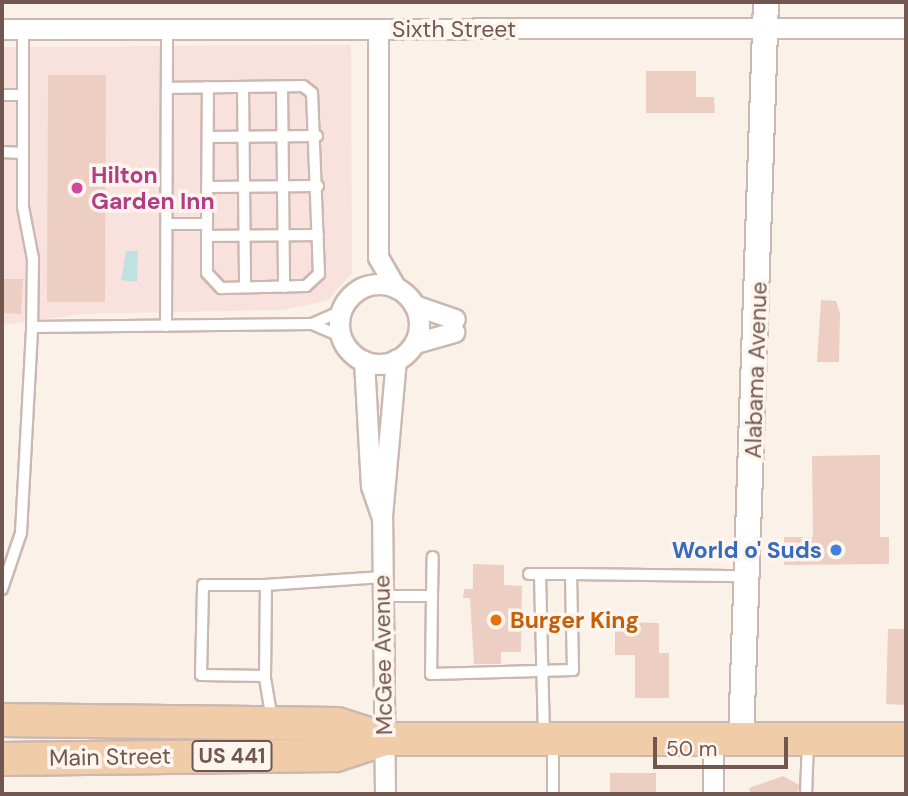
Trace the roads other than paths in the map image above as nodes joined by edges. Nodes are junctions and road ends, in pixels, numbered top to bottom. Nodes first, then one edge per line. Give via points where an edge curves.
1 (766, 2) edge
2 (906, 28) edge
3 (2, 29) edge
4 (23, 29) junction
5 (167, 29) junction
6 (378, 29) junction
7 (766, 31) junction
8 (208, 87) junction
9 (243, 87) junction
10 (282, 87) junction
11 (167, 88) junction
12 (2, 95) edge
13 (23, 95) junction
14 (208, 136) junction
15 (243, 136) junction
16 (283, 136) junction
17 (317, 136) junction
18 (2, 152) edge
19 (22, 153) junction
20 (244, 186) junction
21 (283, 186) junction
22 (318, 186) junction
23 (207, 187) junction
24 (167, 224) junction
25 (207, 224) junction
26 (284, 235) junction
27 (318, 235) junction
28 (207, 236) junction
29 (244, 236) junction
30 (378, 257) junction
31 (245, 287) junction
32 (284, 287) junction
33 (396, 288) junction
34 (358, 291) junction
35 (414, 305) junction
36 (341, 311) junction
37 (312, 324) junction
38 (166, 326) junction
39 (32, 327) junction
40 (342, 337) junction
41 (415, 342) junction
42 (396, 360) junction
43 (364, 361) junction
44 (382, 516) junction
45 (433, 557) dead end
46 (529, 574) dead end
47 (540, 574) junction
48 (571, 574) junction
49 (748, 576) junction
50 (266, 585) junction
51 (382, 587) junction
52 (2, 589) edge
53 (432, 596) junction
54 (542, 671) junction
55 (265, 676) junction
56 (2, 722) edge
57 (273, 724) junction
58 (384, 739) junction
59 (549, 739) junction
60 (727, 739) junction
61 (808, 739) junction
62 (906, 740) edge
63 (2, 759) edge
64 (384, 794) edge
65 (553, 794) edge
66 (713, 794) edge
67 (806, 794) edge

1 - 7 street, Alabama Avenue
2 - 7 street, Sixth Street
3 - 4 street, Sixth Street
4 - 5 street, Sixth Street
4 - 13 lane
5 - 6 street, Sixth Street
5 - 11 lane
6 - 7 street, Sixth Street
6 - 30 street
7 - 49 street, Alabama Avenue
8 - 9 lane
8 - 11 lane
8 - 14 lane
9 - 10 lane
9 - 15 lane
10 - 16 lane
10 - 17 lane via 312,93
11 - 24 lane
12 - 13 lane
13 - 19 lane
14 - 15 lane
14 - 23 lane
15 - 16 lane
15 - 20 lane
16 - 17 lane
16 - 21 lane
17 - 22 lane
18 - 19 lane
19 - 39 lane via 23,207 33,259
20 - 21 lane
20 - 23 lane
20 - 29 lane
21 - 22 lane
21 - 26 lane
22 - 27 lane
23 - 25 lane
24 - 25 lane
24 - 38 lane
25 - 28 lane
26 - 27 lane
26 - 29 lane
26 - 32 lane
27 - 32 lane via 319,274 306,286
28 - 29 lane
28 - 31 lane via 212,282
29 - 31 lane
30 - 33 street
30 - 34 street
31 - 32 lane
33 - 34 street
33 - 35 street
34 - 36 street
35 - 41 street
35 - 41 street via 455,325
36 - 37 lane
36 - 40 street
37 - 38 lane
37 - 40 lane
38 - 39 lane
39 - 52 lane via 21,533
40 - 43 street
41 - 42 street
42 - 43 street
42 - 44 street, McGee Avenue
43 - 44 street, McGee Avenue via 371,486
44 - 51 street, McGee Avenue
45 - 53 lane
46 - 47 lane
47 - 48 lane
47 - 54 lane
48 - 49 lane
48 - 54 lane via 573,670
49 - 60 street, Alabama Avenue
50 - 51 lane
50 - 55 lane
50 - 55 lane via 203,584 201,662 201,675
51 - 53 lane
51 - 58 street, McGee Avenue
53 - 54 lane via 431,674
54 - 59 lane
55 - 57 lane
56 - 57 main road, Main Street / US 441
57 - 58 main road, Main Street / US 441 via 337,724
58 - 59 main road, Main Street / US 441
58 - 63 main road, Main Street / US 441 via 336,755
58 - 64 street, McGee Avenue
59 - 60 main road, Main Street / US 441
59 - 65 lane
60 - 61 main road, US 441
60 - 66 street, Alabama Avenue
61 - 62 main road, US 441
61 - 67 lane

